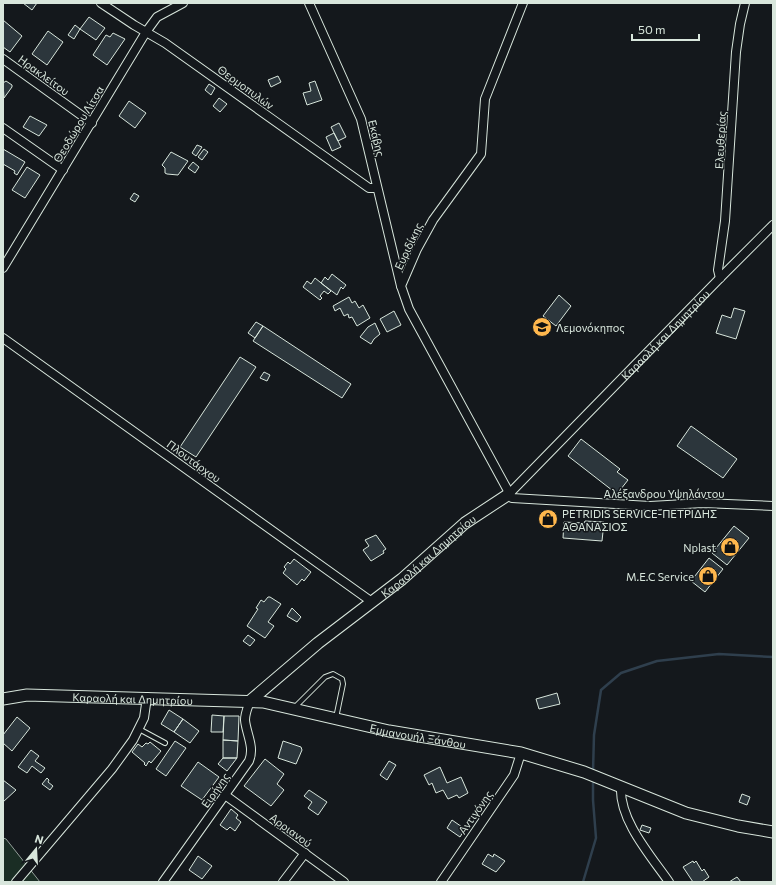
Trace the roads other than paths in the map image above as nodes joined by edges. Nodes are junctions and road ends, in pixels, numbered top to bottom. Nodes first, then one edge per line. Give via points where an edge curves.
1 (101, 3) edge
2 (183, 3) edge
3 (309, 3) edge
4 (523, 3) edge
5 (745, 3) edge
6 (146, 32) junction
7 (3, 59) edge
8 (92, 123) junction
9 (3, 128) edge
10 (63, 170) junction
11 (377, 188) junction
12 (773, 225) edge
13 (3, 268) edge
14 (720, 278) junction
15 (401, 286) junction
16 (3, 338) edge
17 (509, 494) junction
18 (773, 506) edge
19 (372, 602) junction
20 (147, 697) junction
21 (3, 699) edge
22 (250, 701) junction
23 (294, 709) junction
24 (336, 719) junction
25 (139, 729) junction
26 (165, 743) dead end
27 (521, 753) junction
28 (621, 787) junction
29 (225, 795) junction
30 (773, 832) edge
31 (304, 853) junction
32 (16, 882) edge
33 (163, 882) edge
34 (283, 882) edge
35 (344, 882) edge
36 (441, 882) edge
37 (669, 882) edge

1 - 6 street, Θερμοπυλών
2 - 6 street, Θεοδώρου Λίτσα via 157,16
3 - 11 street, Εκάβης via 361,119
4 - 15 street, Ευριδίκης via 485,99 481,154 433,220
5 - 14 street, Ελευθερίας via 736,52 725,220 718,270
6 - 8 street, Θεοδώρου Λίτσα
6 - 11 street, Θερμοπυλών via 369,188
7 - 8 street, Ηρακλείτου
8 - 10 street, Θεοδώρου Λίτσα
9 - 10 street
10 - 13 street, Θεοδώρου Λίτσα
11 - 15 street, Εκάβης
12 - 14 street, Καραολή και Δημητρίου
14 - 17 street, Καραολή και Δημητρίου
15 - 17 street, Ευριδίκης via 409,309
16 - 19 street, Πλουτάρχου
17 - 18 street, Αλέξανδρου Υψηλάντου via 512,498 534,500 642,505 703,503
17 - 19 street, Καραολή και Δημητρίου via 465,523 407,575
19 - 22 street, Καραολή και Δημητρίου via 318,643
20 - 21 street, Καραολή και Δημητρίου via 27,695
20 - 22 street, Καραολή και Δημητρίου
20 - 25 street via 146,716
22 - 23 street, Εμμανουήλ Ξάνθου
22 - 29 street, Ειρήνης via 245,722 251,756
23 - 24 street, Εμμανουήλ Ξάνθου
23 - 24 lane via 325,677 333,674 342,679 343,684
24 - 27 street, Εμμανουήλ Ξάνθου via 417,736
25 - 26 lane
25 - 32 street via 112,769
27 - 28 street, Εμμανουήλ Ξάνθου via 584,772
27 - 36 street, Αντιγόνης via 514,775
28 - 30 street via 686,813
28 - 37 street via 623,805 637,836
29 - 31 street, Αρριανού
29 - 33 street, Ειρήνης
31 - 34 street
31 - 35 street, Αρριανού

